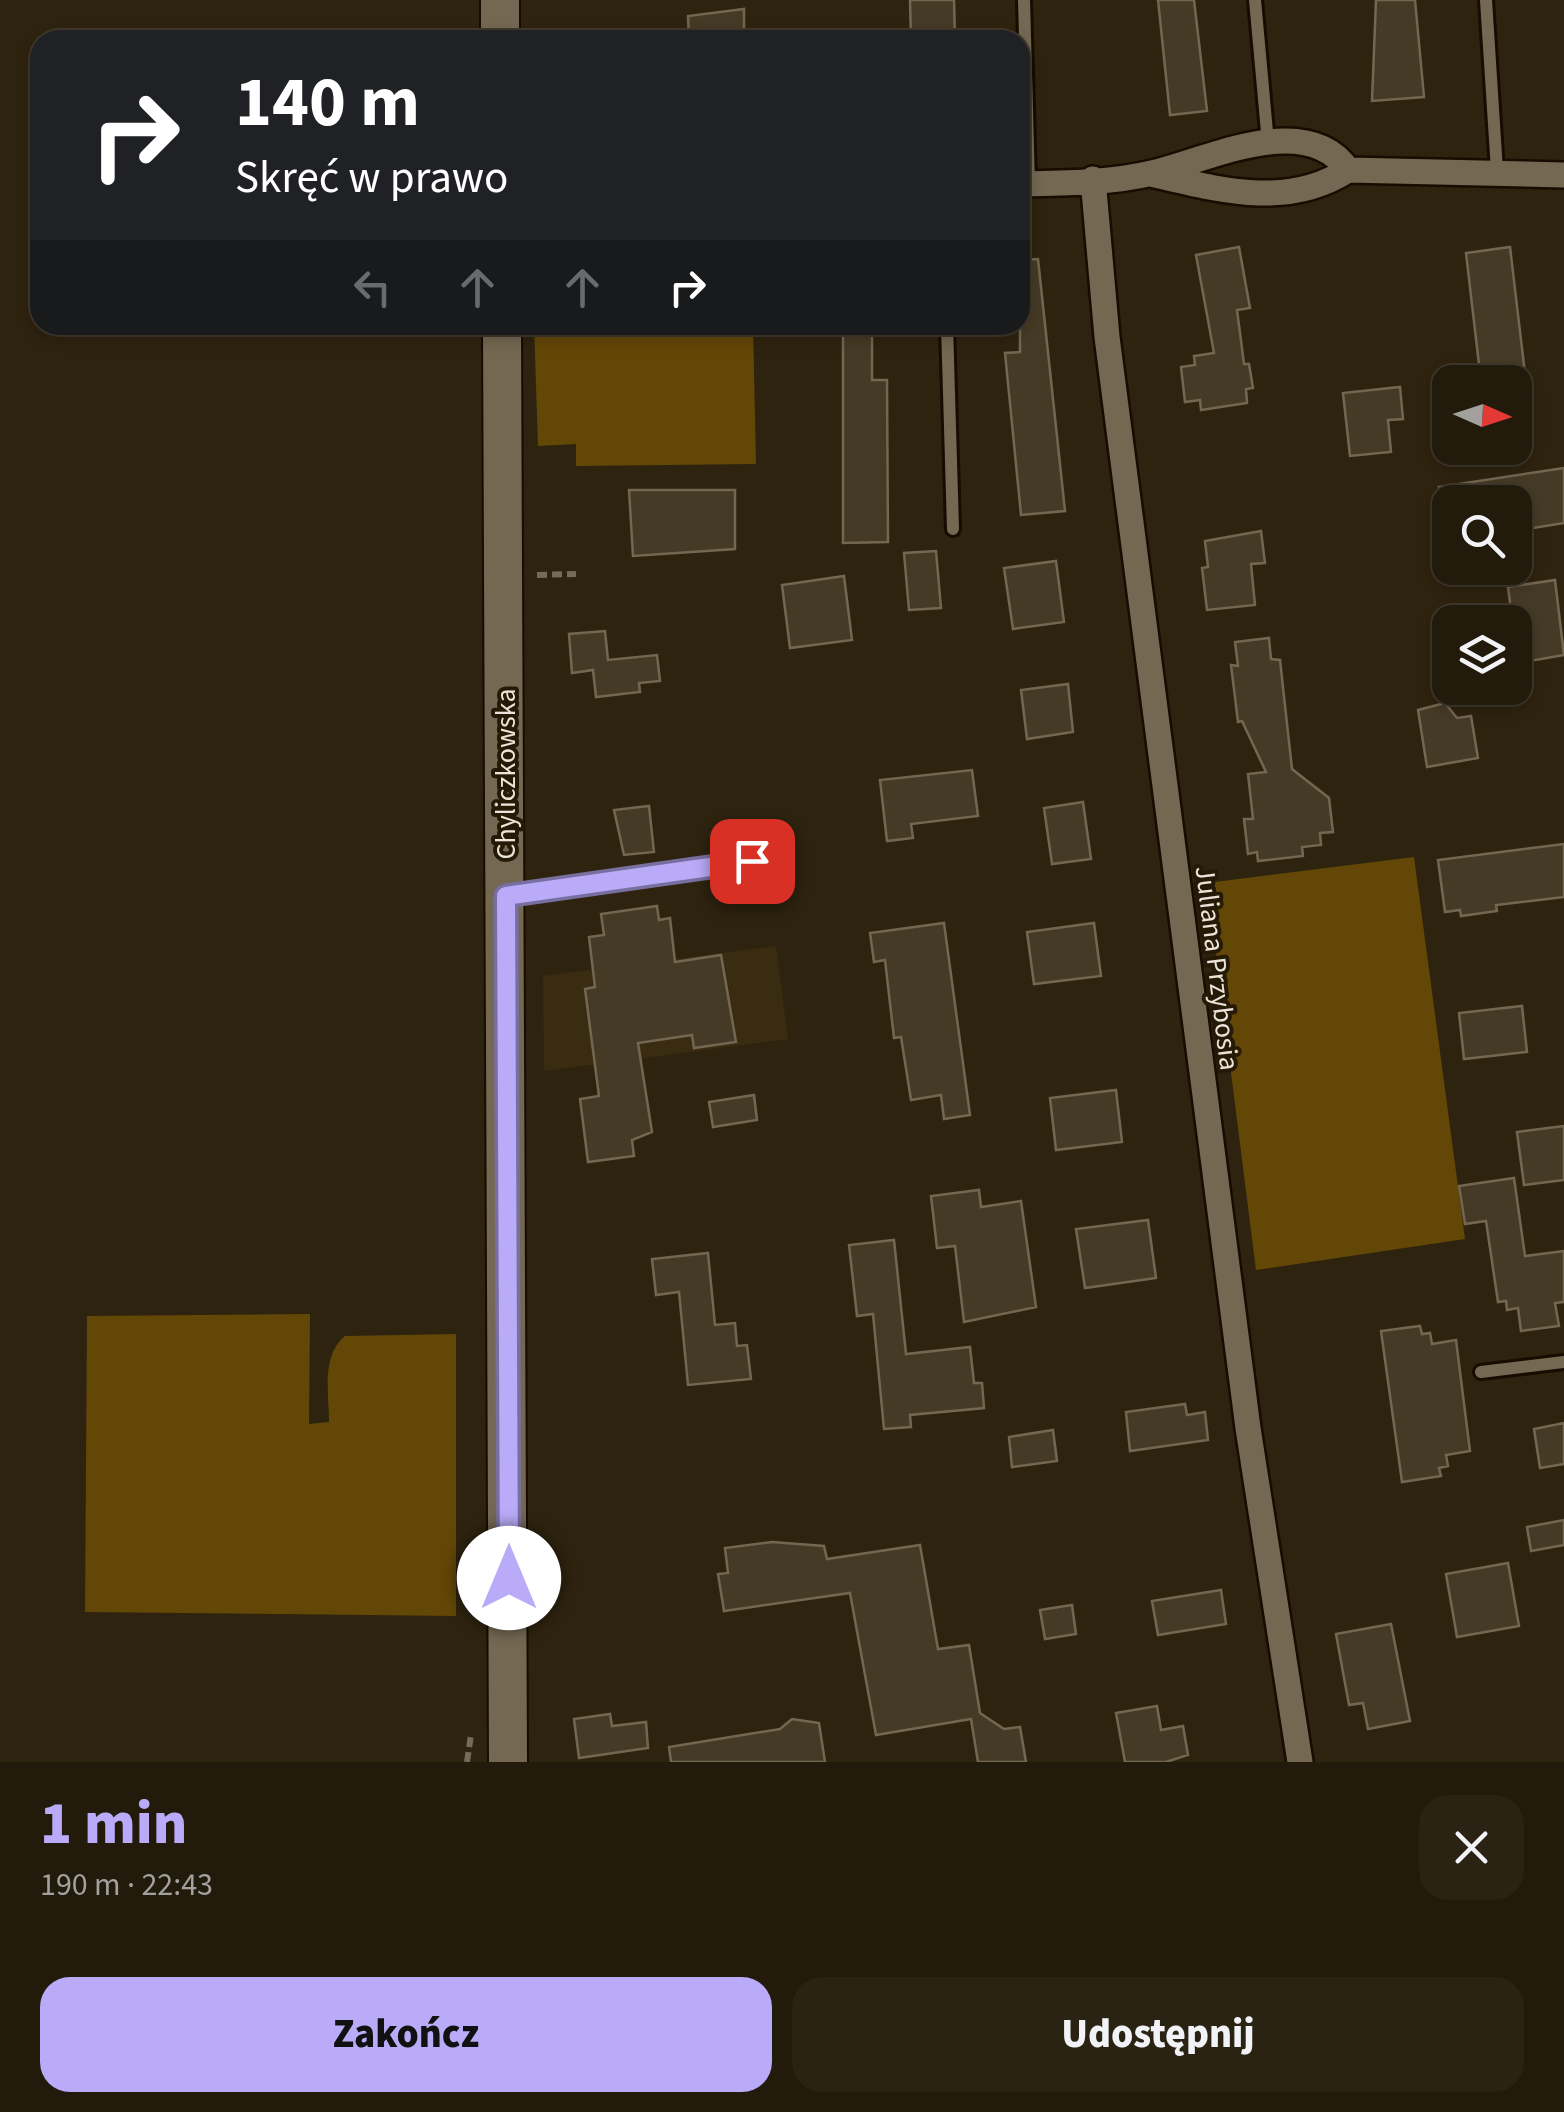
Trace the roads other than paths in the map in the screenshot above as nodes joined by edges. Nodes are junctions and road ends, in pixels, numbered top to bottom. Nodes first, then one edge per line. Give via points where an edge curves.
1 (500, 0) edge
2 (1024, 0) edge
3 (1254, 0) edge
4 (1486, 0) edge
5 (500, 30) edge
6 (1024, 30) edge
7 (1268, 143) junction
8 (1348, 170) junction
9 (1497, 171) junction
10 (1151, 174) junction
11 (1564, 174) edge
12 (1093, 179) junction
13 (1030, 184) edge
14 (502, 335) edge
15 (947, 335) edge
16 (954, 529) dead end
17 (752, 861) dead end
18 (506, 896) junction
19 (1564, 1362) edge
20 (1481, 1372) dead end
21 (508, 1762) edge
22 (1300, 1762) edge

1 - 5 street
2 - 6 lane
3 - 7 lane
4 - 9 lane
7 - 8 street via 1327,150
7 - 10 street via 1226,148
8 - 9 street
8 - 10 street via 1322,186 1239,194
9 - 11 street
10 - 12 street
12 - 13 street
12 - 22 street, Juliana Przybosia via 1109,356 1246,1410
14 - 18 street, Chyliczkowska
15 - 16 lane
17 - 18 lane
18 - 21 street, Chyliczkowska
19 - 20 lane

